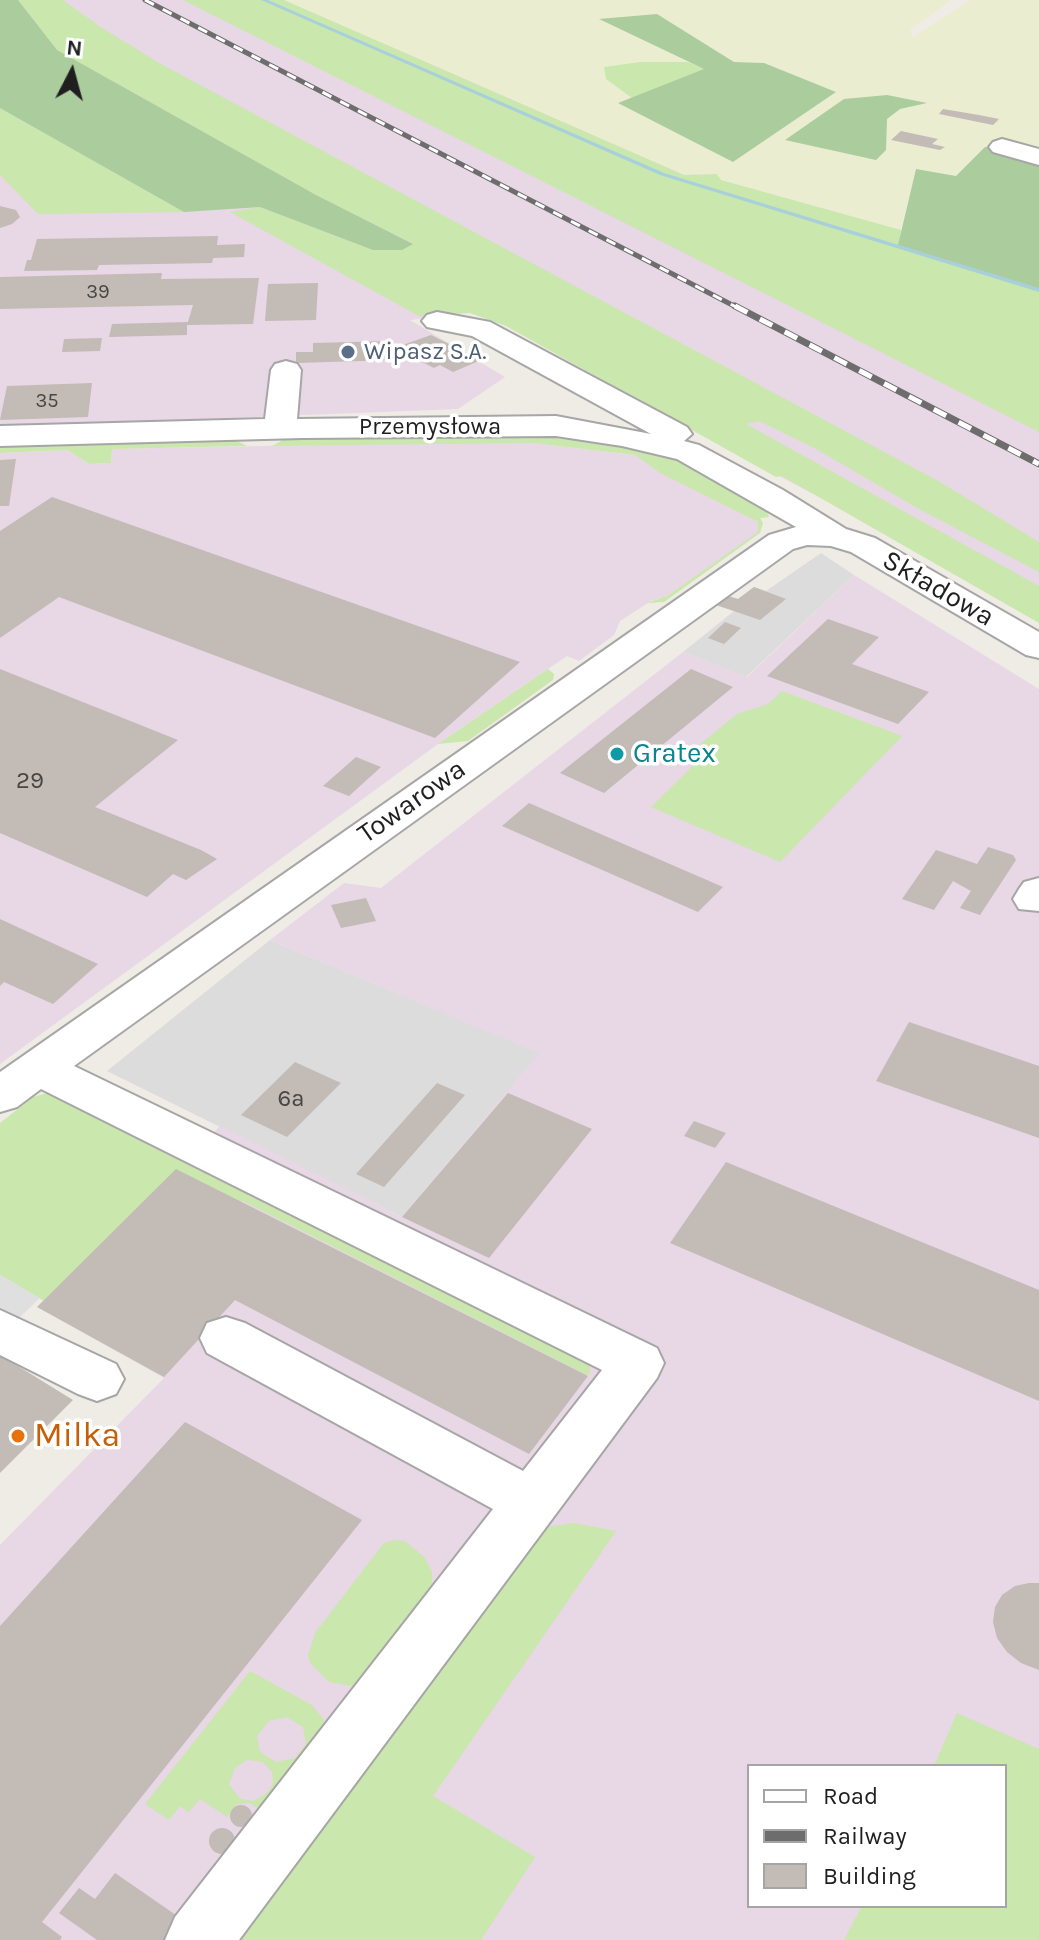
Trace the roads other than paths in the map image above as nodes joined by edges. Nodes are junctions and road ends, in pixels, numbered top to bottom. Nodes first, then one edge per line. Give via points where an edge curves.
1 (1002, 147) dead end
2 (1039, 157) edge
3 (437, 321) dead end
4 (286, 370) dead end
5 (280, 429) junction
6 (0, 436) edge
7 (688, 452) junction
8 (834, 536) junction
9 (1039, 647) edge
10 (19, 1082) edge
11 (0, 1331) edge
12 (226, 1338) dead end
13 (97, 1379) dead end
14 (532, 1503) junction
15 (198, 1940) edge

1 - 2 street
3 - 7 street via 480,328 681,436
4 - 5 street
5 - 6 street, Przemysłowa
5 - 7 street, Przemysłowa via 556,426
7 - 8 street, Przemysłowa
8 - 9 street, Składowa via 863,545
8 - 10 street, Towarowa via 805,535 760,555
10 - 14 street via 638,1363
11 - 13 street
12 - 14 street
14 - 15 street

